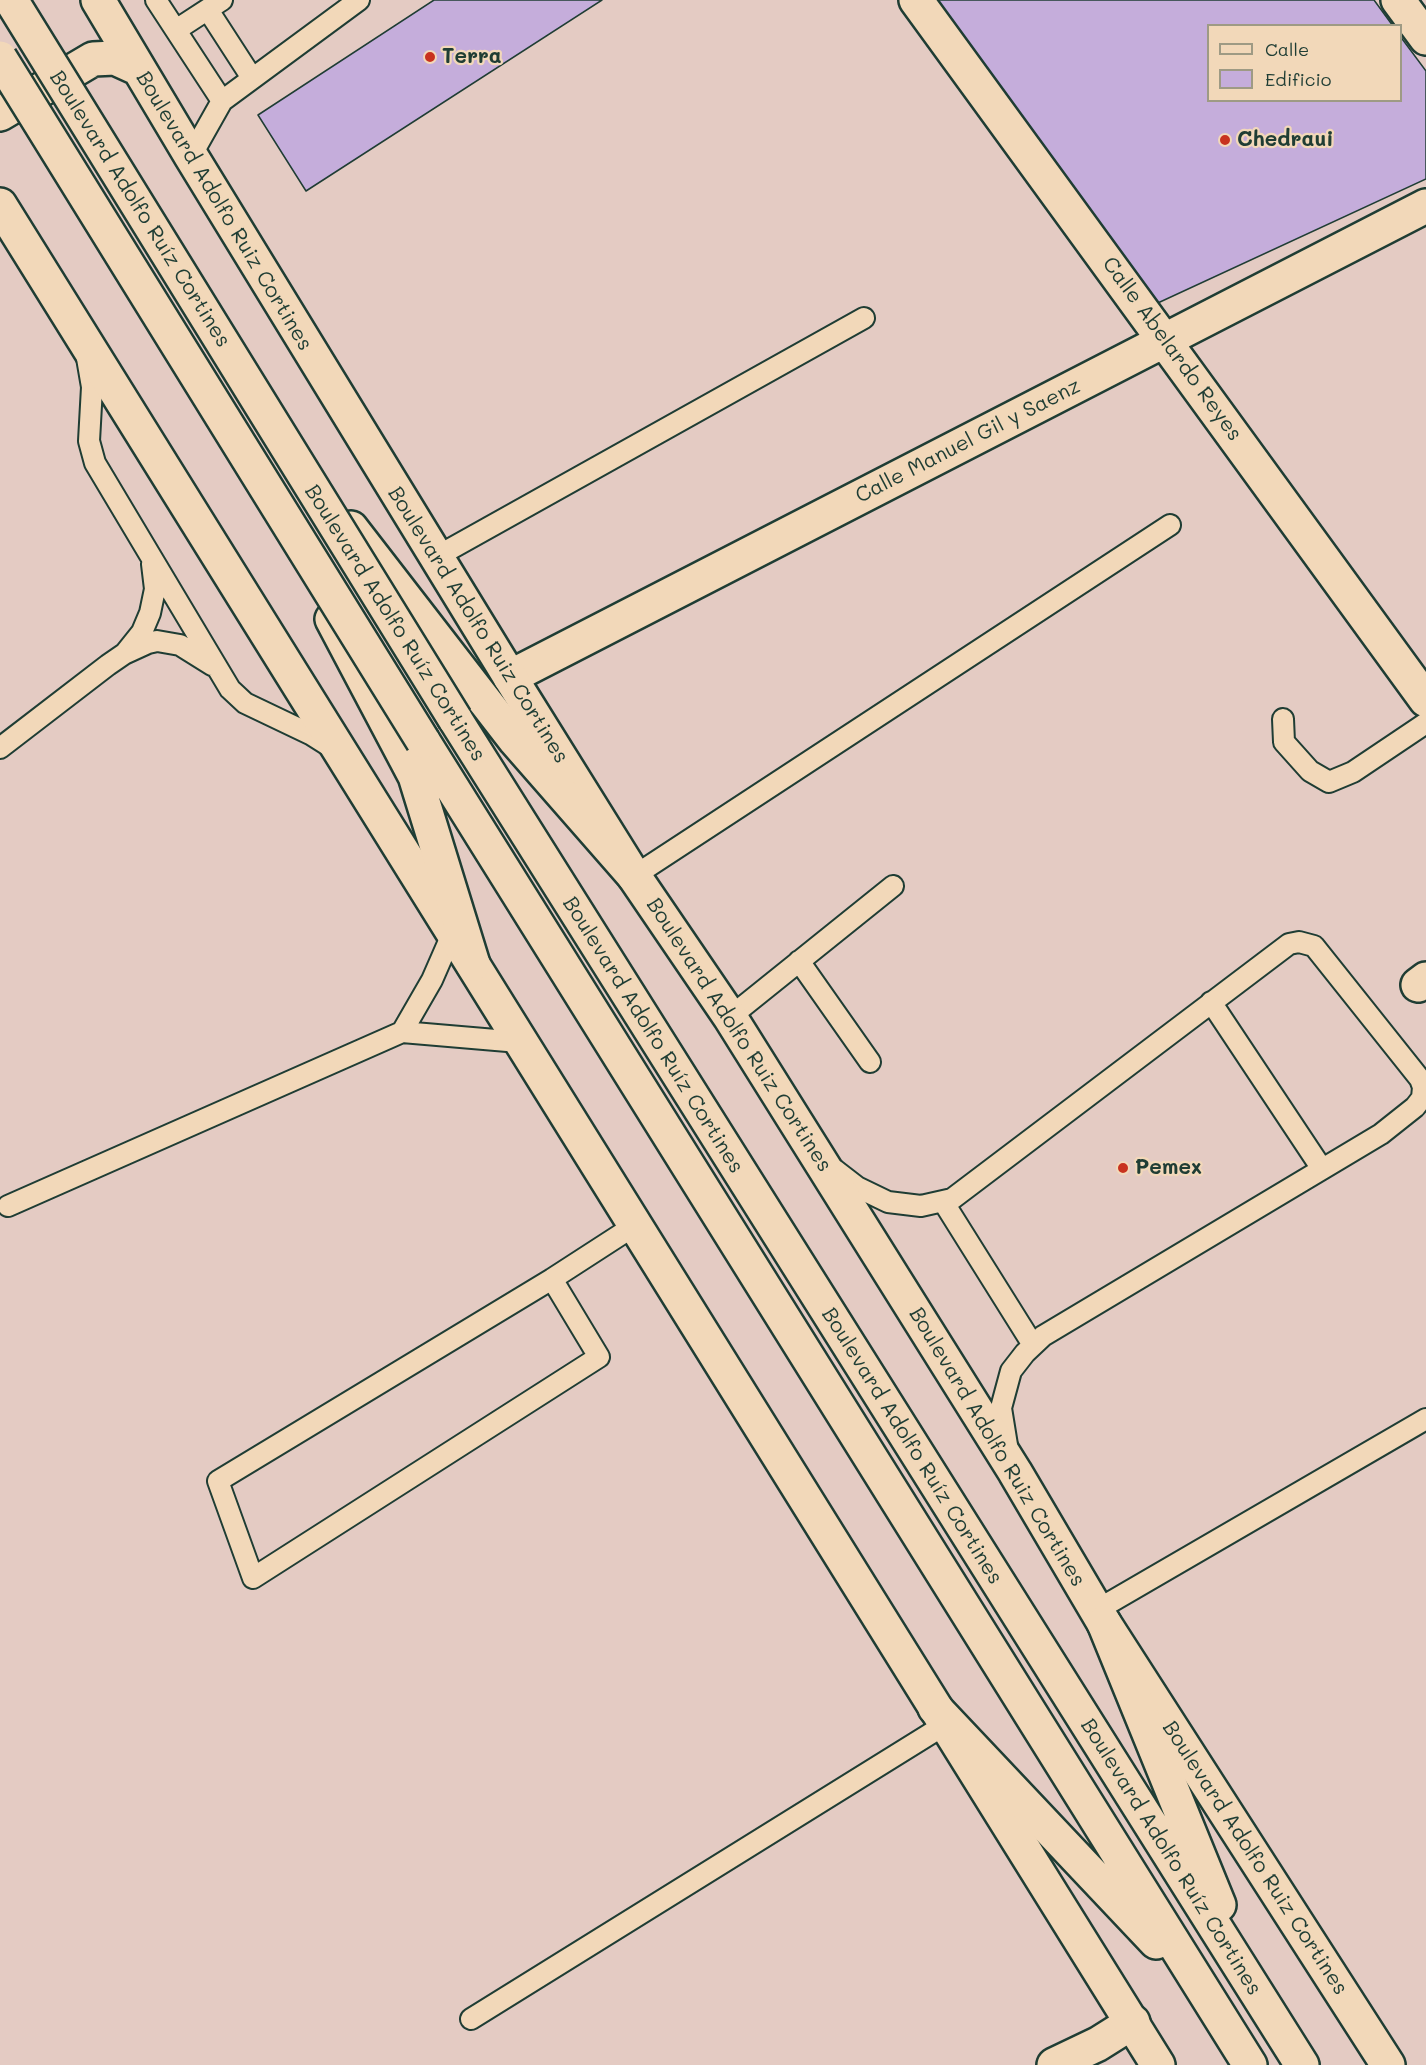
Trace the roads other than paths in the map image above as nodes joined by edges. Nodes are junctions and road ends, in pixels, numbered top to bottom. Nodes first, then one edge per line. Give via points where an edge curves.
1 (11, 0) edge
2 (17, 0) edge
3 (98, 0) edge
4 (156, 0) edge
5 (359, 0) edge
6 (916, 0) edge
7 (1398, 0) edge
8 (215, 5) edge
9 (0, 10) edge
10 (176, 30) junction
11 (1426, 38) edge
12 (0, 58) edge
13 (137, 68) junction
14 (252, 78) junction
15 (222, 101) junction
16 (0, 114) edge
17 (191, 156) junction
18 (0, 205) edge
19 (1426, 206) edge
20 (864, 318) dead end
21 (78, 330) junction
22 (1165, 340) junction
23 (282, 440) junction
24 (245, 456) junction
25 (1170, 525) dead end
26 (149, 552) junction
27 (436, 557) junction
28 (124, 654) junction
29 (222, 675) junction
30 (510, 677) junction
31 (1426, 700) edge
32 (1283, 719) dead end
33 (1426, 723) edge
34 (0, 748) edge
35 (347, 762) junction
36 (634, 876) junction
37 (893, 886) dead end
38 (453, 932) junction
39 (799, 961) junction
40 (473, 964) junction
41 (1211, 1002) junction
42 (730, 1017) junction
43 (402, 1032) junction
44 (519, 1041) junction
45 (870, 1062) dead end
46 (814, 1149) junction
47 (1322, 1169) junction
48 (944, 1203) junction
49 (8, 1206) dead end
50 (637, 1224) junction
51 (552, 1279) junction
52 (1033, 1346) junction
53 (1426, 1419) edge
54 (1015, 1472) junction
55 (1101, 1616) junction
56 (940, 1716) junction
57 (1253, 1987) junction
58 (1207, 1996) junction
59 (471, 2019) dead end
60 (1133, 2022) junction
61 (1054, 2065) edge
62 (1158, 2065) edge
63 (1250, 2065) edge
64 (1302, 2065) edge
65 (1388, 2065) edge

1 - 23 main road, Boulevard Adolfo Ruíz Cortines, bridge
2 - 9 main road
3 - 13 main road, Boulevard Adolfo Ruiz Cortines
4 - 10 lane
5 - 14 lane
6 - 22 main road, Calle Abelardo Reyes
7 - 11 main road
8 - 10 lane
8 - 14 lane
10 - 15 lane
12 - 24 main road, Boulevard Adolfo Ruíz Cortines, bridge
13 - 16 main road via 115,58 93,58
13 - 17 main road, Boulevard Adolfo Ruiz Cortines
14 - 15 lane
15 - 17 lane
17 - 27 main road, Boulevard Adolfo Ruiz Cortines
18 - 21 main road
19 - 22 main road, Calle Manuel Gil y Saenz
20 - 27 lane
21 - 26 lane via 92,376 91,452
21 - 35 main road
22 - 30 main road, Calle Manuel Gil y Saenz
22 - 31 main road, Calle Abelardo Reyes
23 - 36 main road, bridge via 515,740
23 - 57 main road, Boulevard Adolfo Ruíz Cortines, bridge
24 - 40 main road, bridge via 415,776
24 - 58 main road, Boulevard Adolfo Ruíz Cortines, bridge
25 - 36 lane
26 - 28 lane via 154,571 154,601 142,632
26 - 29 lane
27 - 30 main road, Boulevard Adolfo Ruiz Cortines
28 - 29 lane via 152,642 172,643 190,649
28 - 34 lane
29 - 35 lane via 245,703 312,735
30 - 36 main road, Boulevard Adolfo Ruiz Cortines
32 - 33 lane via 1284,742 1310,771 1329,782 1353,772
35 - 38 main road
36 - 42 main road, Boulevard Adolfo Ruiz Cortines
37 - 39 lane
38 - 40 main road
38 - 43 lane via 432,980
39 - 42 lane
39 - 45 lane
40 - 44 main road
41 - 47 lane
41 - 47 lane via 1289,944 1314,946 1420,1079 1422,1098 1414,1107 1381,1134
41 - 48 lane
42 - 46 main road, Boulevard Adolfo Ruiz Cortines
43 - 44 lane
43 - 49 lane
44 - 50 main road
46 - 48 lane via 857,1187 880,1199 905,1205
46 - 54 main road, Boulevard Adolfo Ruiz Cortines
47 - 52 lane via 1043,1336
48 - 52 lane
50 - 51 lane
50 - 56 main road
51 - 51 lane via 218,1481 253,1578 599,1357
52 - 54 lane via 1011,1371 1001,1408 1002,1430
53 - 55 lane
54 - 55 main road, Boulevard Adolfo Ruiz Cortines
55 - 57 main road
55 - 65 main road, Boulevard Adolfo Ruiz Cortines
56 - 58 main road
56 - 59 lane
56 - 60 main road
57 - 64 main road, Boulevard Adolfo Ruíz Cortines
58 - 63 main road, Boulevard Adolfo Ruíz Cortines
60 - 61 main road
60 - 62 main road

